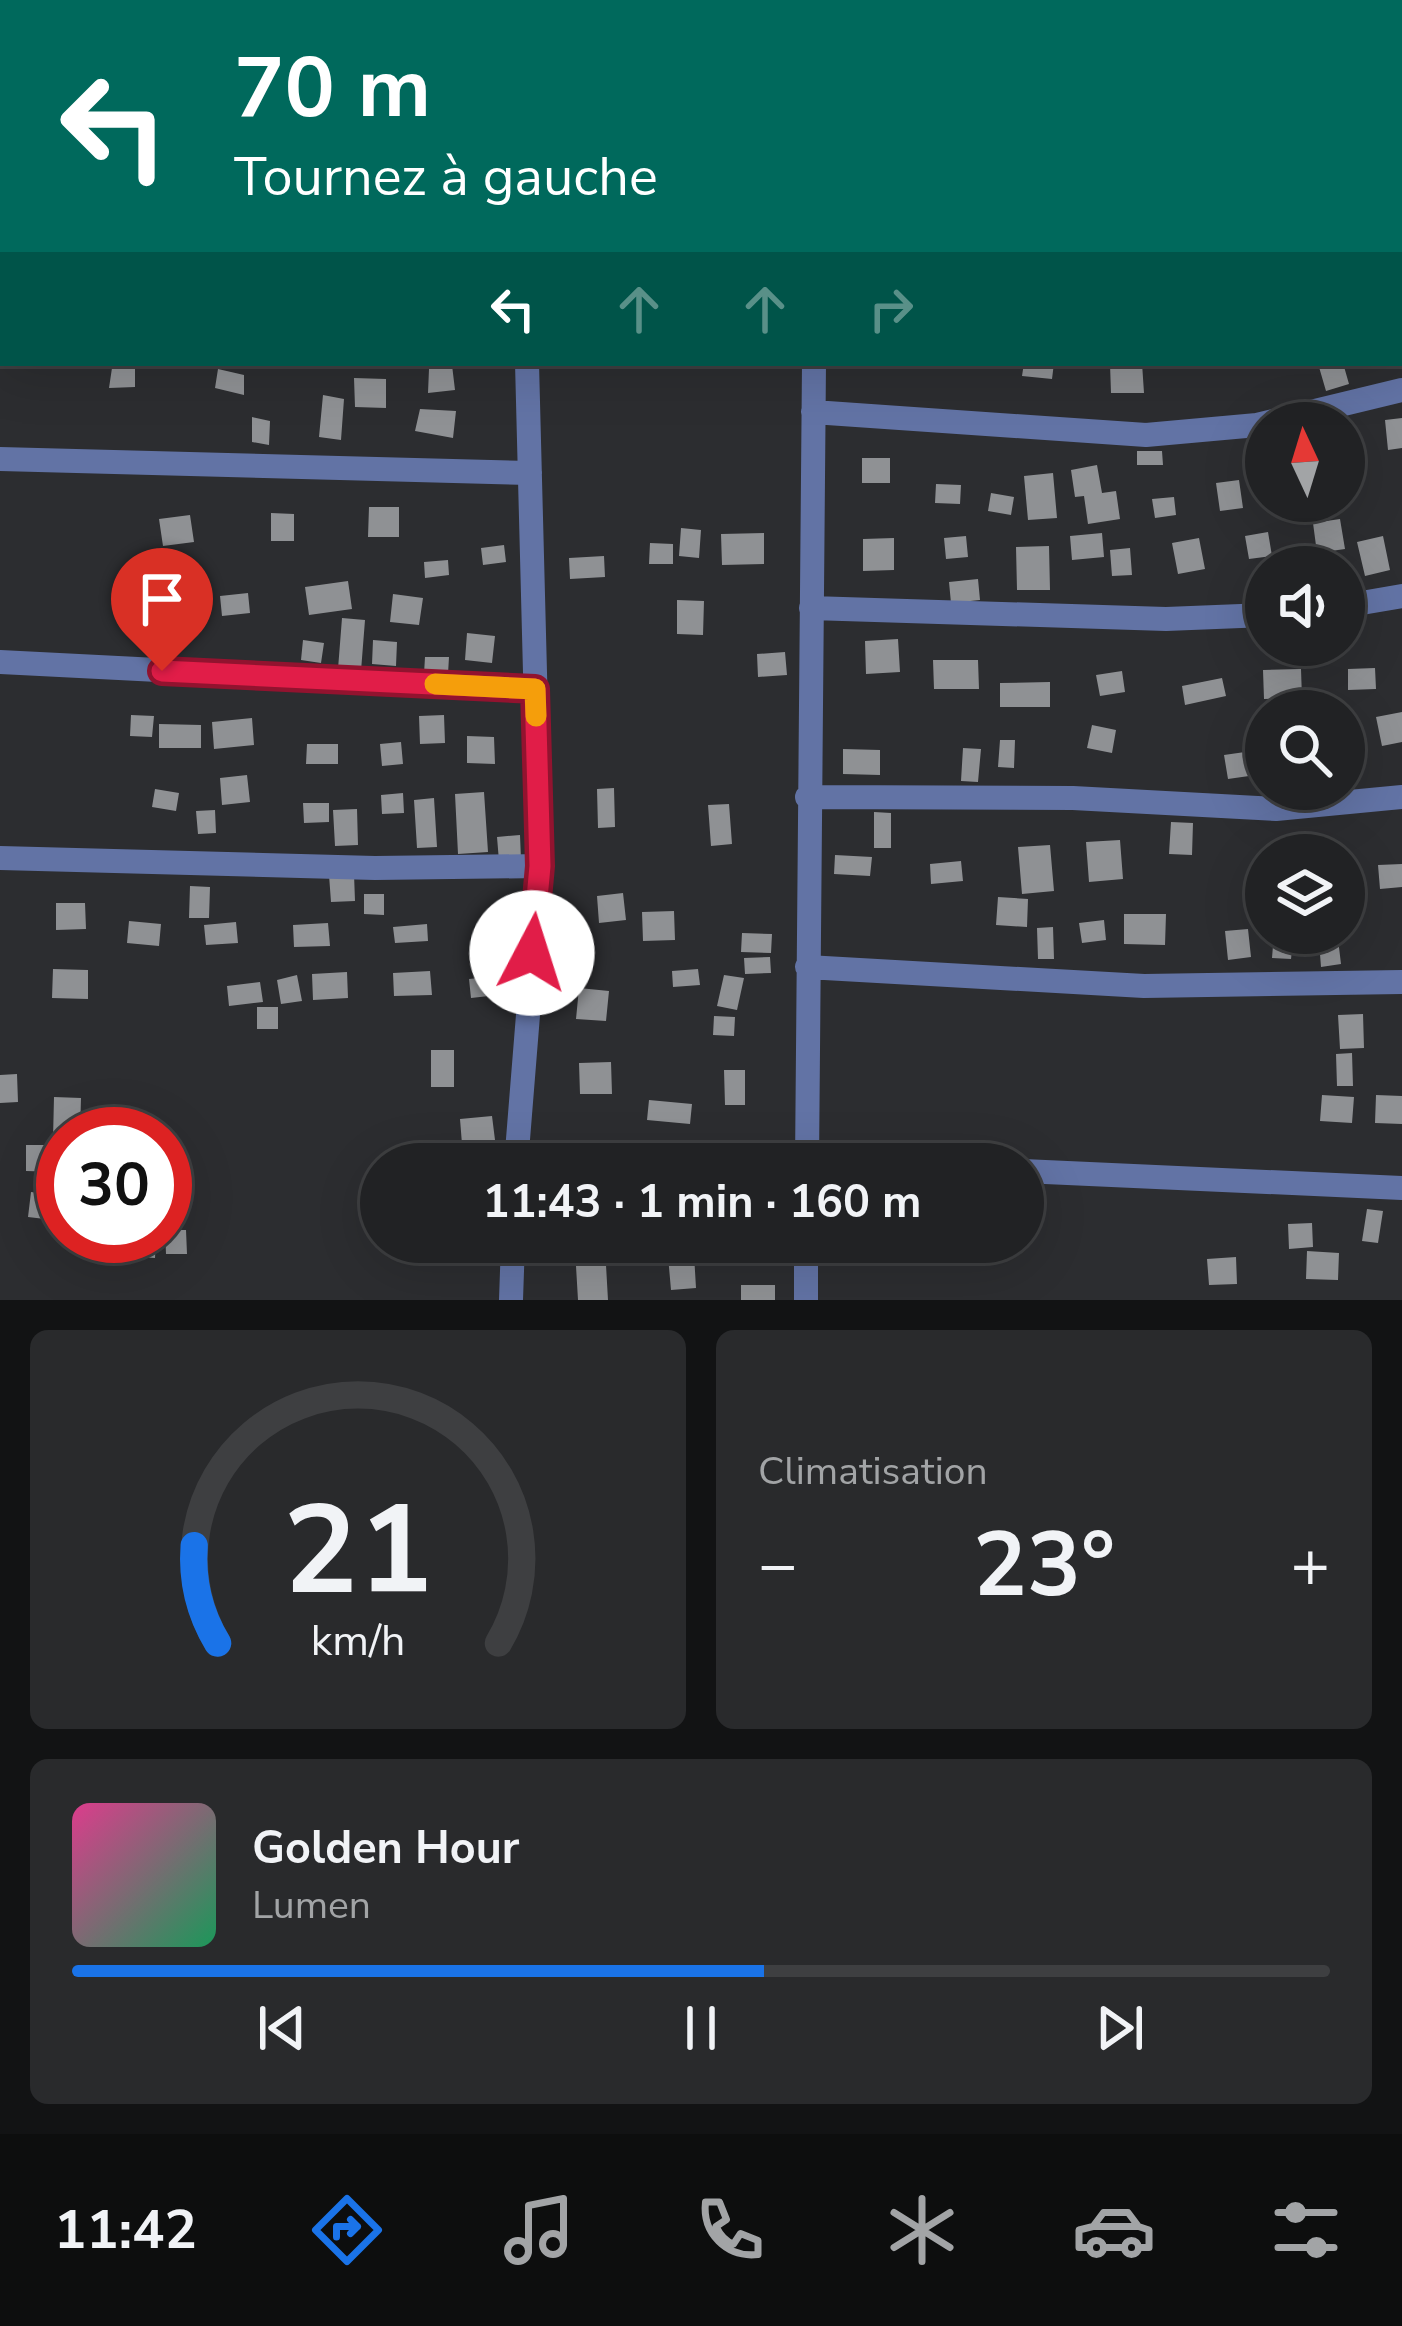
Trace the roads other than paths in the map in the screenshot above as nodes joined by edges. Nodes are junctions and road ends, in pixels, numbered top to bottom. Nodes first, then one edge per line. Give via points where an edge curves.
1 (527, 366) edge
2 (814, 366) edge
3 (1402, 389) edge
4 (813, 412) junction
5 (0, 459) edge
6 (530, 473) junction
7 (1402, 596) edge
8 (1365, 602) edge
9 (811, 608) junction
10 (1245, 616) edge
11 (0, 662) edge
12 (535, 689) junction
13 (807, 797) junction
14 (1402, 797) edge
15 (0, 858) edge
16 (540, 866) junction
17 (807, 968) junction
18 (1402, 982) edge
19 (518, 1143) edge
20 (807, 1143) edge
21 (1044, 1172) edge
22 (1402, 1188) edge
23 (512, 1263) edge
24 (806, 1263) edge
25 (511, 1300) edge
26 (806, 1300) edge

1 - 6 street
2 - 4 street
3 - 4 street via 1257,425 1146,435
4 - 9 street
5 - 6 street
6 - 12 street
7 - 8 street
9 - 10 street
9 - 13 street
11 - 12 street
12 - 16 street
13 - 14 street via 1276,809
13 - 17 street
15 - 16 street
16 - 19 street
17 - 18 street via 1144,986
17 - 20 street
21 - 22 street
23 - 25 street
24 - 26 street

